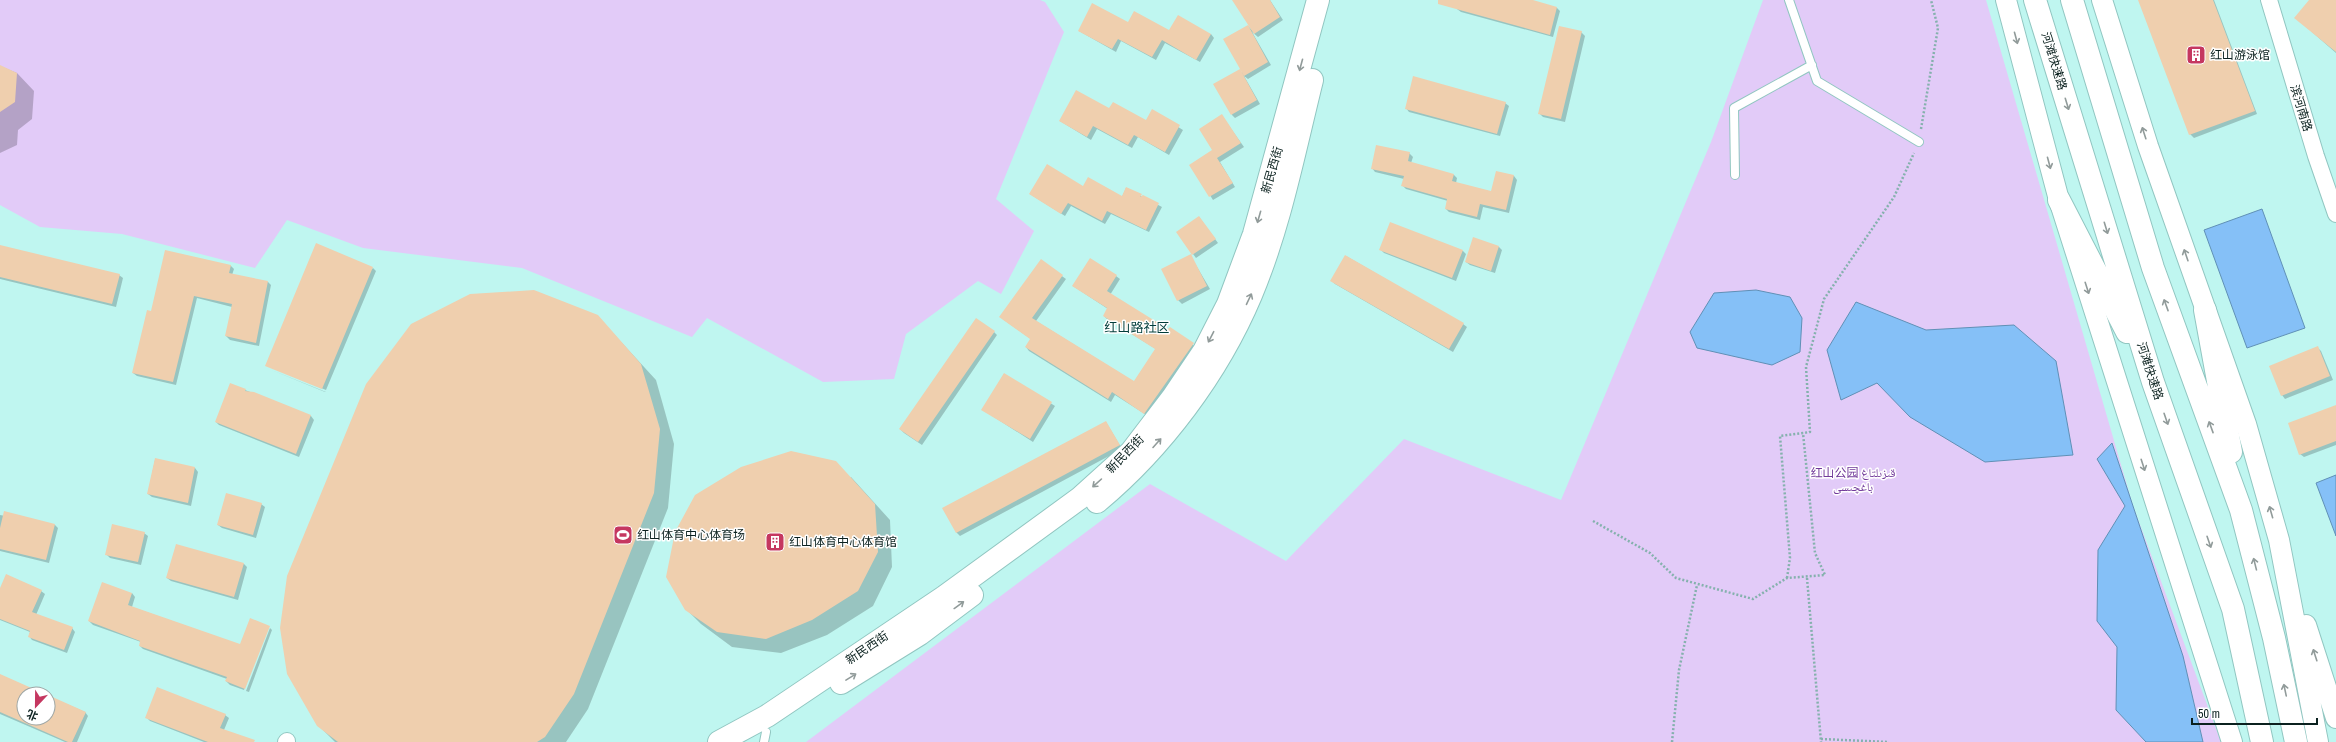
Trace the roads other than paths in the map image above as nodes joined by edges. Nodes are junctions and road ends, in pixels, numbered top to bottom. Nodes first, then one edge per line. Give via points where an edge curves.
1 (1318, 0) edge
2 (1332, 0) edge
3 (1789, 0) edge
4 (2006, 0) edge
5 (2035, 0) edge
6 (2072, 0) edge
7 (2102, 0) edge
8 (2269, 0) edge
9 (1812, 64) junction
10 (1919, 142) road end
11 (1734, 175) dead end
12 (2059, 200) junction
13 (2336, 214) edge
14 (2205, 310) junction
15 (2153, 382) junction
16 (2241, 510) junction
17 (2279, 540) junction
18 (2336, 718) edge
19 (765, 737) edge
20 (718, 742) edge
21 (747, 742) edge
22 (2232, 742) edge
23 (2262, 742) edge
24 (2296, 742) edge
25 (2318, 742) edge

1 -> 20 main road, 新民西街 via 1254,234 1228,304 1204,351 1174,397 1131,452 1080,498 944,597 767,716
19 -> 2 main road, 新民西街 via 920,634 1077,518 1121,482 1170,430 1219,355 1251,295 1280,208
3 - 9 lane
4 -> 12 street
5 -> 15 main road, 河滩快速路
16 -> 6 main road via 2153,268
14 -> 7 street via 2148,146
8 - 13 street, 滨河南路
9 - 10 lane via 1817,81
9 - 11 lane via 1734,108
12 - 15 main road
12 -> 22 street
14 - 16 main road
17 -> 14 street via 2246,424
15 -> 23 main road, 河滩快速路 via 2233,609
24 -> 16 main road via 2274,638
18 -> 17 street
17 - 25 street
19 - 21 main road, 新民西街

